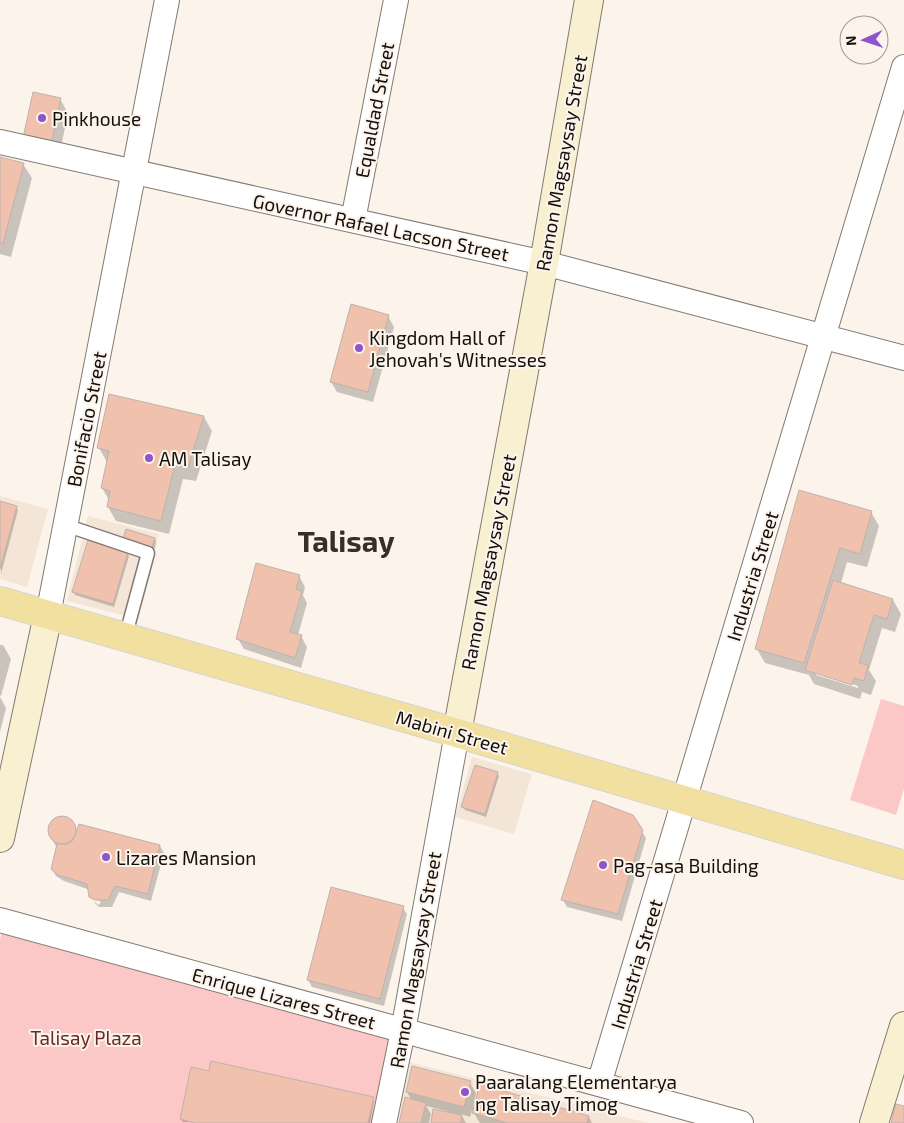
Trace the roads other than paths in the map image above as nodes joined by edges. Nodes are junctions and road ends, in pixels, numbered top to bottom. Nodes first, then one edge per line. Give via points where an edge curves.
1 (166, 0) edge
2 (396, 0) edge
3 (589, 0) edge
4 (904, 67) edge
5 (0, 142) edge
6 (133, 172) junction
7 (353, 220) junction
8 (544, 263) junction
9 (824, 337) junction
10 (904, 358) edge
11 (65, 525) junction
12 (0, 601) edge
13 (48, 615) junction
14 (125, 638) junction
15 (456, 733) junction
16 (684, 800) junction
17 (0, 838) edge
18 (904, 865) edge
19 (0, 920) edge
20 (904, 1026) edge
21 (403, 1031) junction
22 (599, 1084) junction
23 (384, 1123) edge
24 (741, 1123) edge
25 (874, 1123) edge

1 - 6 street, Bonifacio Street
2 - 7 street, Equaldad Street
3 - 8 main road, Ramon Magsaysay Street
4 - 9 street, Industria Street
5 - 6 street, Governor Rafael Lacson Street
6 - 7 street, Governor Rafael Lacson Street
6 - 11 street, Bonifacio Street
7 - 8 street, Governor Rafael Lacson Street
8 - 9 street, Governor Rafael Lacson Street
8 - 15 main road, Ramon Magsaysay Street
9 - 10 street, Governor Rafael Lacson Street
9 - 16 street, Industria Street
11 - 13 street, Bonifacio Street
11 - 14 lane via 148,553
12 - 13 main road, Mabini Street
13 - 14 main road, Mabini Street
13 - 17 main road, Bonifacio Street
14 - 15 main road, Mabini Street
15 - 16 main road, Mabini Street
15 - 21 street, Ramon Magsaysay Street
16 - 18 main road, Mabini Street
16 - 22 street, Industria Street
19 - 21 street, Enrique Lizares Street
20 - 25 main road
21 - 22 street, Enrique Lizares Street
21 - 23 street, Ramon Magsaysay Street
22 - 24 street, Enrique Lizares Street

